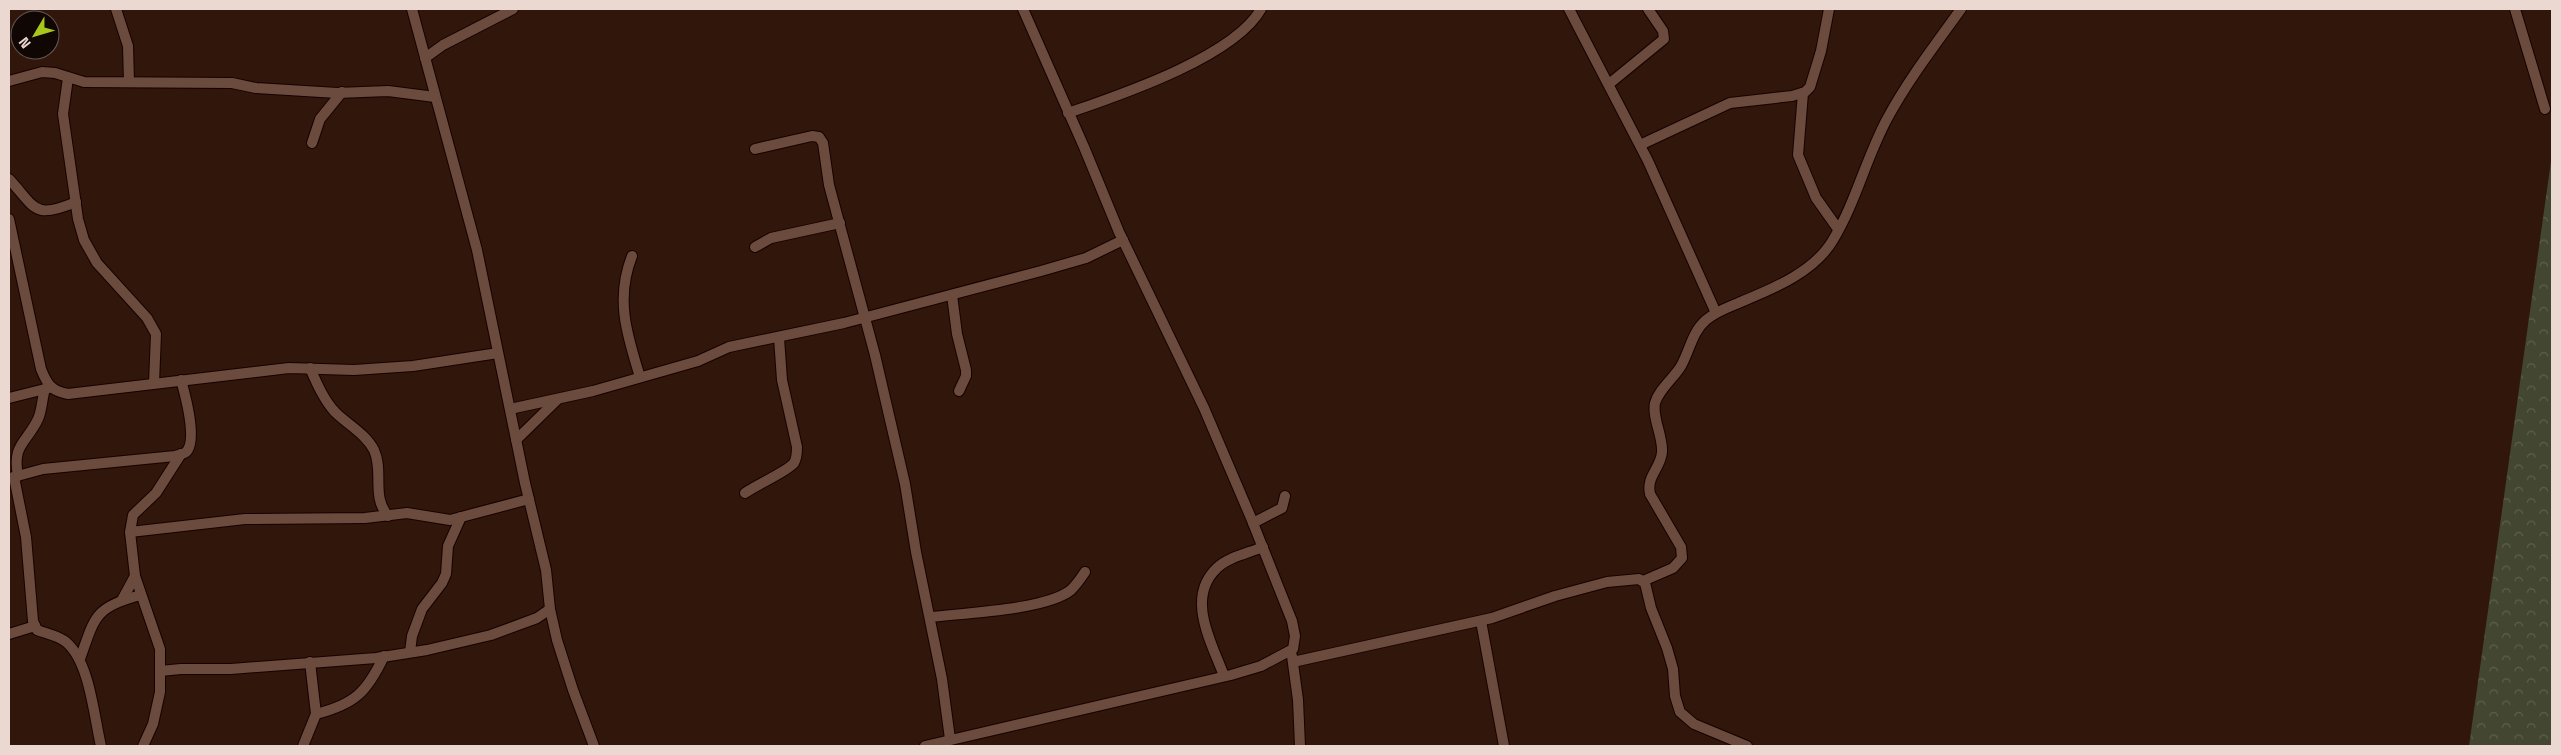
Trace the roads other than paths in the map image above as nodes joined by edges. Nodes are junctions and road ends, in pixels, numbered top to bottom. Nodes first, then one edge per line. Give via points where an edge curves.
1 (116, 9) edge
2 (412, 9) edge
3 (514, 9) edge
4 (1022, 9) edge
5 (1261, 9) edge
6 (1569, 9) edge
7 (1648, 9) edge
8 (1829, 9) edge
9 (1961, 9) edge
10 (2515, 9) edge
11 (425, 58) junction
12 (68, 78) junction
13 (9, 82) edge
14 (129, 82) junction
15 (431, 82) junction
16 (1609, 84) junction
17 (342, 92) junction
18 (415, 93) junction
19 (1803, 93) junction
20 (435, 97) junction
21 (2545, 108) dead end
22 (1068, 113) junction
23 (312, 143) dead end
24 (1640, 145) junction
25 (755, 149) dead end
26 (9, 179) edge
27 (76, 202) junction
28 (9, 218) edge
29 (840, 223) junction
30 (1838, 229) junction
31 (1123, 240) junction
32 (755, 247) dead end
33 (632, 256) dead end
34 (952, 295) junction
35 (1716, 312) junction
36 (865, 318) junction
37 (779, 338) junction
38 (498, 353) junction
39 (310, 368) junction
40 (640, 377) junction
41 (181, 380) junction
42 (154, 383) junction
43 (47, 388) junction
44 (959, 391) dead end
45 (9, 398) edge
46 (558, 399) junction
47 (510, 409) junction
48 (516, 440) junction
49 (181, 454) junction
50 (14, 477) edge
51 (745, 493) dead end
52 (1285, 496) dead end
53 (529, 499) junction
54 (388, 516) junction
55 (461, 517) junction
56 (1253, 523) junction
57 (130, 532) junction
58 (1263, 547) junction
59 (1085, 572) dead end
60 (135, 576) junction
61 (1642, 581) junction
62 (140, 595) junction
63 (122, 600) junction
64 (550, 609) junction
65 (931, 617) junction
66 (1481, 621) junction
67 (35, 626) junction
68 (9, 634) edge
69 (1291, 650) junction
70 (410, 652) junction
71 (384, 656) junction
72 (80, 659) junction
73 (310, 662) junction
74 (1293, 662) junction
75 (160, 671) junction
76 (1224, 676) junction
77 (316, 714) junction
78 (950, 740) junction
79 (936, 745) edge
80 (101, 746) edge
81 (143, 746) edge
82 (303, 746) edge
83 (594, 746) edge
84 (925, 746) edge
85 (1300, 746) edge
86 (1504, 746) edge
87 (1746, 746) edge

1 - 14 street via 128,46
2 - 11 street
3 - 11 street
4 - 22 street
5 - 22 street via 1238,36 1213,51 1152,81
6 - 16 street
7 - 16 street via 1663,31 1664,39
8 - 19 street via 1810,87
9 - 30 street via 1886,120
10 - 21 street
11 - 15 street
12 - 13 street via 42,72
12 - 14 street via 84,82
12 - 27 street via 63,114
14 - 17 street via 232,83 256,88
15 - 18 street
15 - 20 street
16 - 24 street
17 - 18 street
17 - 23 street via 320,118
18 - 20 street
19 - 24 street via 1730,104
19 - 30 street via 1798,154 1816,198
20 - 38 street via 477,250
22 - 31 street
24 - 35 street
25 - 29 street via 820,137
26 - 27 street via 31,205 41,211 52,212
27 - 42 street via 84,240 97,263 148,318 156,334
28 - 43 street
29 - 32 street via 778,236
29 - 36 street
30 - 35 street via 1814,261 1790,279
31 - 34 street via 1086,258
31 - 56 street via 1199,399
33 - 40 street via 626,271 623,317
34 - 36 street
34 - 44 street via 966,370
35 - 61 street via 1693,337 1682,365 1655,403 1662,454 1648,487 1681,547 1682,558 1673,568
36 - 37 street
36 - 65 street via 892,421
37 - 40 street via 729,347 710,357
37 - 51 street via 782,380 797,447 796,458 787,469
38 - 39 street via 413,366 354,370
38 - 47 street
39 - 41 street
39 - 54 street via 334,411 373,449 378,464 378,497
40 - 46 street
41 - 42 street
41 - 49 street via 191,443
42 - 43 street via 68,394
43 - 45 street
43 - 50 street via 38,419 20,444
46 - 47 street
46 - 48 street
47 - 48 street
48 - 53 street
49 - 50 street via 43,469
49 - 57 street via 156,492 133,515
50 - 67 street via 26,537
52 - 56 street via 1282,508
53 - 55 street
53 - 64 street via 546,570
54 - 55 street via 421,514 450,520
54 - 57 street via 244,519
55 - 70 street via 448,546 446,574 422,609
56 - 58 street
57 - 60 street
58 - 69 street via 1292,622
58 - 76 street via 1218,567 1208,579 1202,595 1204,623
59 - 65 street via 1070,590 1045,601 1003,610
60 - 62 street
60 - 63 street
61 - 66 street via 1607,582
61 - 87 street via 1667,648 1680,712 1694,724
62 - 63 street
62 - 75 street via 160,649
63 - 72 street via 98,613
64 - 70 street via 537,618 491,634
64 - 83 street via 573,690
65 - 78 street
66 - 74 street
66 - 86 street
67 - 68 street
67 - 72 street via 37,630 57,636
69 - 74 street
69 - 76 street via 1261,666
70 - 71 street
71 - 73 street
71 - 77 street via 376,674 354,700
72 - 80 street
73 - 75 street
73 - 77 street
74 - 85 street
75 - 81 street via 160,692 153,724
76 - 78 street
77 - 82 street
78 - 79 street
79 - 84 street

